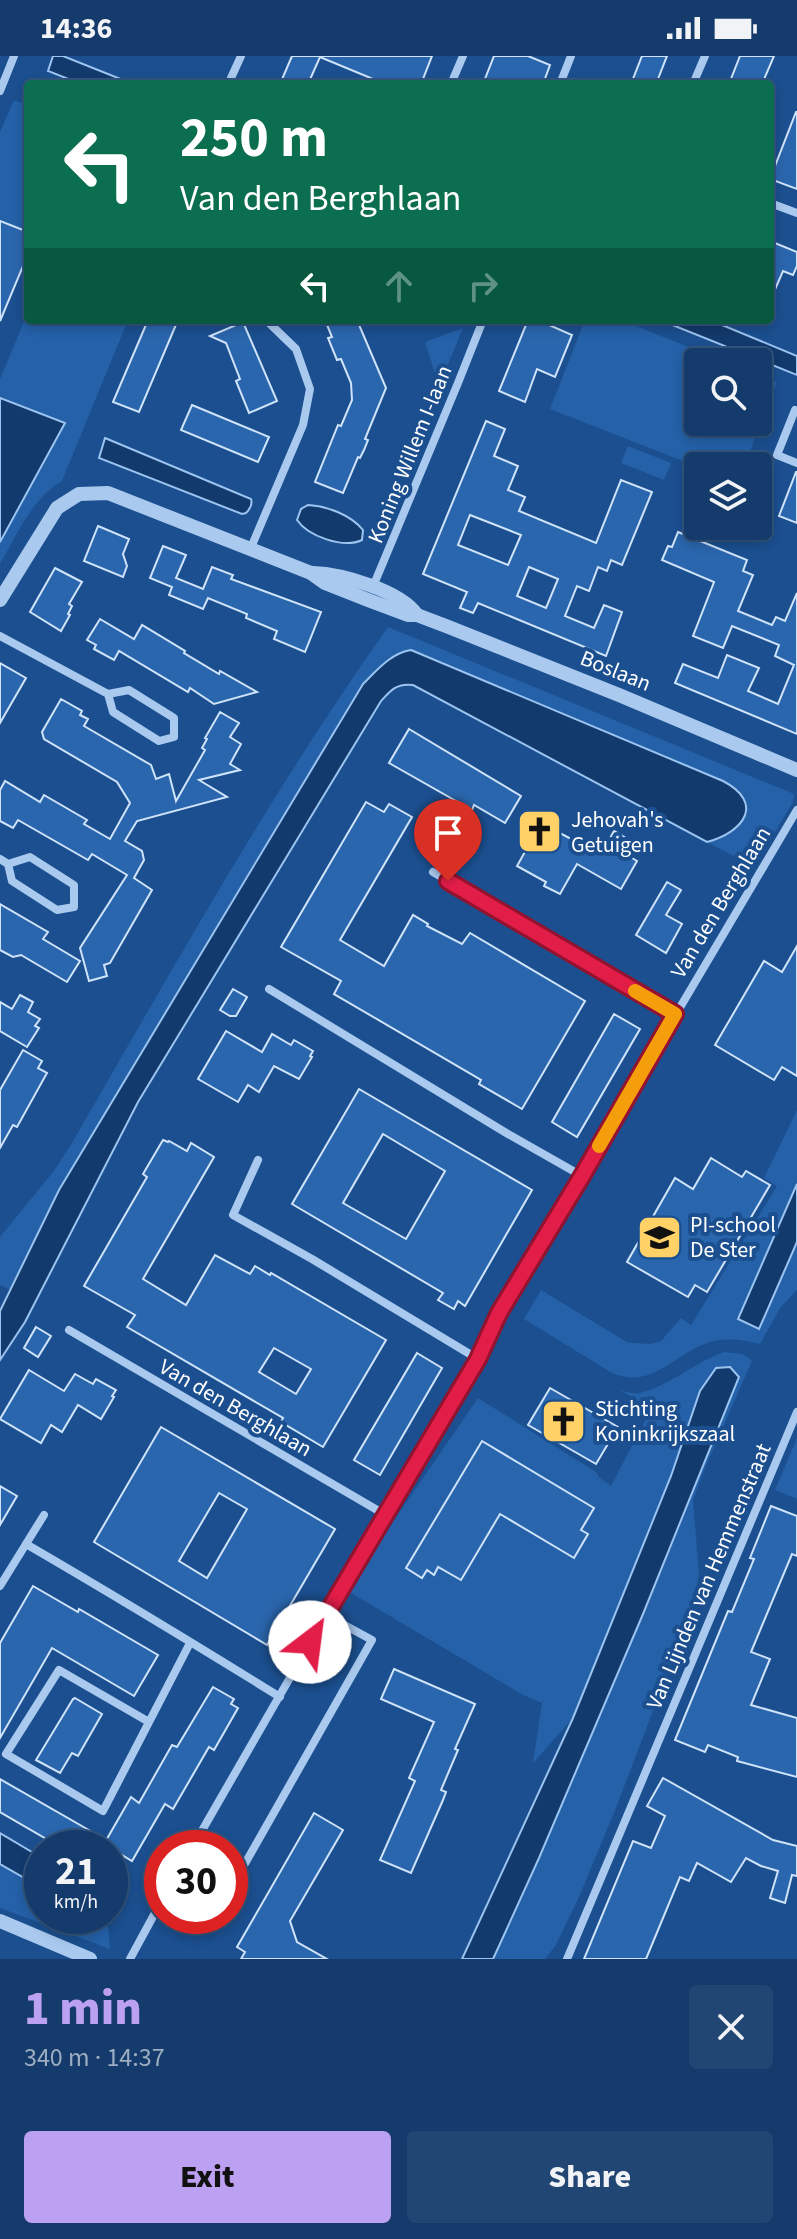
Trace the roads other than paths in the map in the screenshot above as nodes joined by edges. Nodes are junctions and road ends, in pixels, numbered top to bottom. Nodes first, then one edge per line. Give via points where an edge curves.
1 (14, 56) edge
2 (241, 56) edge
3 (463, 56) edge
4 (571, 56) edge
5 (705, 56) edge
6 (231, 78) dead end
7 (453, 80) edge
8 (562, 80) edge
9 (695, 80) edge
10 (0, 91) edge
11 (774, 204) edge
12 (797, 213) edge
13 (270, 324) edge
14 (481, 324) edge
15 (795, 410) dead end
16 (797, 463) edge
17 (250, 550) junction
18 (370, 594) junction
19 (0, 600) edge
20 (0, 636) edge
21 (108, 694) junction
22 (797, 770) edge
23 (797, 810) edge
24 (4, 861) edge
25 (433, 872) dead end
26 (269, 989) dead end
27 (675, 1014) junction
28 (258, 1160) dead end
29 (582, 1176) junction
30 (69, 1330) dead end
31 (478, 1359) junction
32 (797, 1412) edge
33 (384, 1514) junction
34 (44, 1515) dead end
35 (26, 1544) junction
36 (0, 1586) edge
37 (326, 1615) junction
38 (190, 1643) junction
39 (280, 1697) junction
40 (149, 1722) junction
41 (202, 1830) edge
42 (248, 1858) edge
43 (0, 1921) edge
44 (144, 1934) edge
45 (90, 1959) edge
46 (130, 1959) edge
47 (567, 1959) edge

1 - 10 street
2 - 6 street
3 - 7 street
4 - 8 street
5 - 9 street
11 - 12 street
13 - 17 street via 296,349 310,389 303,425
14 - 18 street, Koning Willem I-laan
15 - 16 street via 777,455
17 - 18 street, Boslaan via 311,573 328,573
17 - 19 street, Boslaan via 108,493 79,494 57,508
18 - 22 street, Boslaan via 392,595 417,615
20 - 21 street
21 - 21 street via 129,690 174,718 174,737 159,741 113,712
23 - 27 street, Van den Berghlaan
24 - 24 street via 30,857 74,885 74,907 57,910 12,881
25 - 27 street
26 - 29 street
27 - 29 street, Van den Berghlaan
28 - 31 street via 233,1215
29 - 31 street, Van den Berghlaan via 499,1313
30 - 33 street, Van den Berghlaan
31 - 33 street, Van den Berghlaan
32 - 47 street, Van Lijnden van Hemmenstraat
33 - 37 street, Van den Berghlaan
34 - 35 street
35 - 36 street
35 - 38 street
37 - 39 street, Van den Berghlaan
37 - 42 street via 372,1640
38 - 39 street
38 - 40 street
39 - 41 street, Van den Berghlaan
40 - 40 street via 103,1811 6,1754 59,1670
43 - 45 street
44 - 46 street

